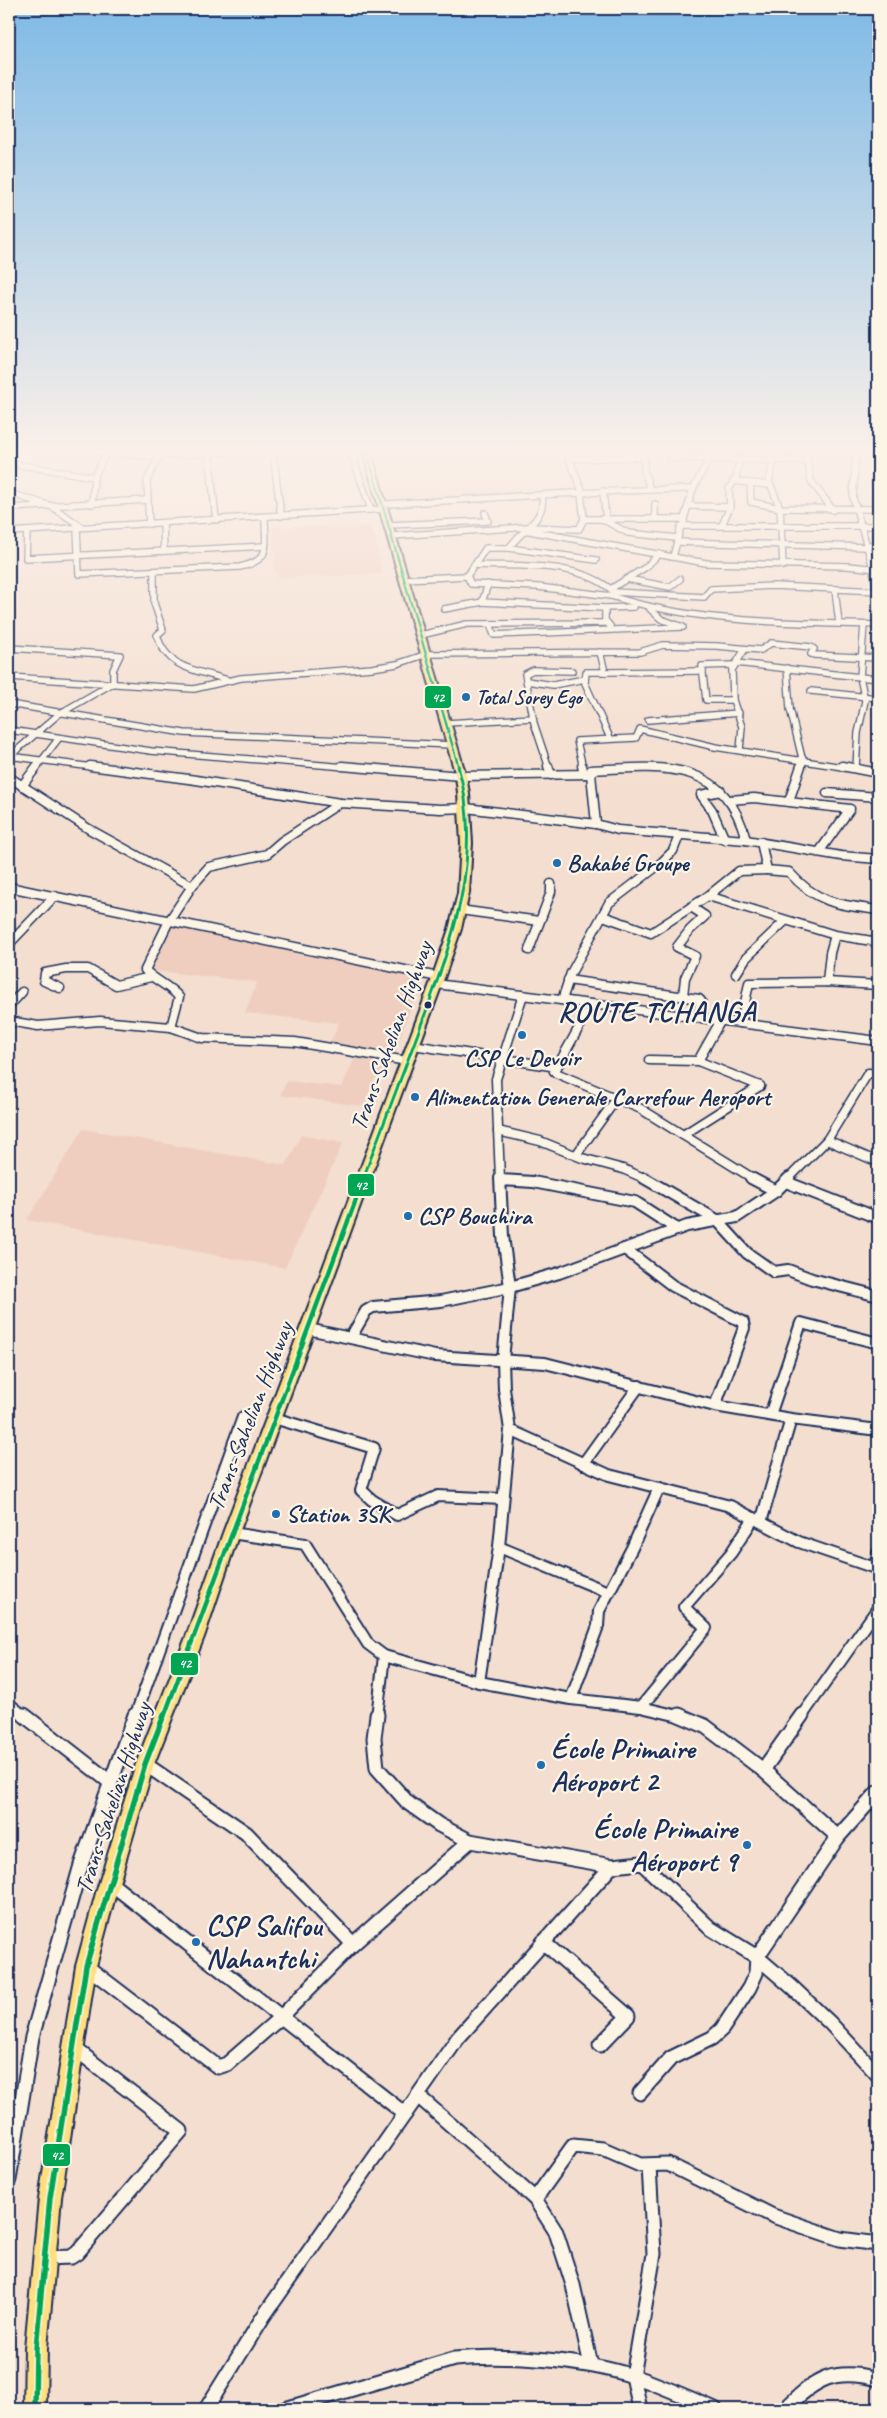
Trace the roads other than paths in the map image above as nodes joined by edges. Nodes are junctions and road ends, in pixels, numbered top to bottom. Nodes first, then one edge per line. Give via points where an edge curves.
1 (79, 565) edge
2 (249, 565) edge
3 (400, 565) edge
4 (474, 565) joint
5 (648, 565) edge
6 (753, 565) edge
7 (783, 566) joint
8 (875, 566) edge
9 (154, 571) junction
10 (467, 576) junction
11 (404, 579) junction
12 (627, 579) junction
13 (680, 579) dead end
14 (488, 584) junction
15 (836, 589) junction
16 (878, 591) edge
17 (613, 592) junction
18 (482, 602) junction
19 (637, 606) junction
20 (605, 608) junction
21 (444, 609) dead end
22 (650, 609) junction
23 (588, 623) junction
24 (606, 623) junction
25 (490, 624) junction
26 (839, 624) junction
27 (864, 625) junction
28 (878, 625) edge
29 (612, 631) junction
30 (588, 633) junction
31 (421, 635) junction
32 (9, 648) edge
33 (745, 649) junction
34 (600, 652) junction
35 (427, 654) junction
36 (860, 658) junction
37 (878, 658) edge
38 (735, 664) junction
39 (787, 668) junction
40 (572, 671) dead end
41 (703, 671) junction
42 (604, 672) junction
43 (9, 677) edge
44 (860, 677) junction
45 (878, 679) edge
46 (228, 680) junction
47 (585, 680) junction
48 (527, 681) junction
49 (113, 683) junction
50 (811, 691) dead end
51 (864, 696) junction
52 (878, 698) edge
53 (733, 700) junction
54 (9, 704) edge
55 (59, 714) junction
56 (739, 714) junction
57 (534, 718) junction
58 (648, 720) dead end
59 (446, 723) junction
60 (9, 730) edge
61 (34, 735) junction
62 (59, 738) junction
63 (610, 738) junction
64 (452, 745) junction
65 (740, 750) junction
66 (9, 756) edge
67 (803, 759) junction
68 (42, 761) junction
69 (856, 768) junction
70 (878, 773) edge
71 (588, 774) junction
72 (551, 775) junction
73 (461, 776) junction
74 (9, 777) edge
75 (22, 786) junction
76 (721, 791) junction
77 (827, 793) dead end
78 (878, 797) edge
79 (730, 800) junction
80 (789, 801) junction
81 (340, 803) junction
82 (466, 808) junction
83 (596, 824) junction
84 (679, 836) junction
85 (725, 840) junction
86 (746, 840) junction
87 (761, 842) junction
88 (819, 852) junction
89 (878, 859) edge
90 (767, 870) junction
91 (551, 884) dead end
92 (192, 886) junction
93 (9, 887) edge
94 (55, 896) junction
95 (708, 896) junction
96 (691, 907) junction
97 (460, 910) junction
98 (878, 910) edge
99 (603, 916) junction
100 (170, 921) junction
101 (538, 921) junction
102 (785, 921) junction
103 (835, 936) junction
104 (878, 942) edge
105 (10, 943) edge
106 (529, 950) dead end
107 (736, 974) dead end
108 (151, 977) junction
109 (437, 980) junction
110 (568, 980) junction
111 (827, 982) junction
112 (878, 986) edge
113 (60, 988) dead end
114 (22, 992) dead end
115 (523, 994) junction
116 (682, 996) junction
117 (562, 1000) junction
118 (592, 1004) junction
119 (9, 1006) edge
120 (696, 1016) junction
121 (721, 1020) junction
122 (9, 1021) edge
123 (741, 1023) junction
124 (171, 1027) junction
125 (878, 1040) edge
126 (413, 1045) junction
127 (501, 1057) junction
128 (649, 1060) dead end
129 (408, 1061) junction
130 (698, 1061) junction
131 (557, 1067) junction
132 (878, 1074) edge
133 (616, 1098) junction
134 (498, 1131) junction
135 (683, 1135) junction
136 (827, 1140) junction
137 (576, 1155) junction
138 (878, 1162) edge
139 (501, 1180) junction
140 (786, 1182) junction
141 (776, 1191) junction
142 (878, 1218) edge
143 (717, 1220) junction
144 (677, 1229) junction
145 (625, 1249) junction
146 (510, 1287) junction
147 (878, 1296) edge
148 (308, 1329) junction
149 (351, 1337) junction
150 (878, 1343) edge
151 (503, 1360) junction
152 (639, 1386) junction
153 (715, 1406) junction
154 (770, 1415) junction
155 (243, 1417) dead end
156 (274, 1418) junction
157 (791, 1420) junction
158 (510, 1430) junction
159 (878, 1430) edge
160 (583, 1464) junction
161 (659, 1488) junction
162 (502, 1498) junction
163 (758, 1520) junction
164 (231, 1533) junction
165 (499, 1547) junction
166 (878, 1553) edge
167 (876, 1569) edge
168 (608, 1592) junction
169 (878, 1608) edge
170 (384, 1656) junction
171 (479, 1682) junction
172 (571, 1699) junction
173 (9, 1704) edge
174 (641, 1707) junction
175 (145, 1764) junction
176 (763, 1770) junction
177 (110, 1782) junction
178 (878, 1794) edge
179 (838, 1836) junction
180 (470, 1841) junction
181 (612, 1866) junction
182 (109, 1882) junction
183 (543, 1942) junction
184 (353, 1944) junction
185 (757, 1957) junction
186 (86, 1966) junction
187 (281, 2017) junction
188 (600, 2045) dead end
189 (74, 2048) junction
190 (878, 2075) edge
191 (640, 2093) dead end
192 (418, 2096) junction
193 (405, 2114) junction
194 (649, 2166) junction
195 (9, 2180) edge
196 (535, 2199) junction
197 (878, 2244) edge
198 (43, 2258) junction
199 (590, 2365) junction
200 (633, 2376) junction
201 (878, 2379) edge
202 (36, 2409) edge
203 (206, 2409) edge
204 (285, 2409) edge
205 (640, 2409) edge
206 (715, 2409) edge
207 (785, 2409) edge

1 - 9 street via 79,574
2 - 9 street
3 - 11 highway, Trans-Sahelian Highway
4 - 10 street
4 - 17 street via 572,570 596,578
5 - 12 street
6 - 7 street
7 - 8 street
8 - 16 street
9 - 46 street via 154,602 163,625 163,630 157,635 162,649 170,660 184,667
10 - 11 street
10 - 14 street via 470,583
11 - 31 highway, Trans-Sahelian Highway
12 - 13 street via 670,587
12 - 17 street
14 - 17 street
14 - 18 street
15 - 16 street
15 - 17 street via 741,586 711,589 704,597
15 - 26 street
17 - 19 street
18 - 20 street
18 - 21 street
19 - 20 street
19 - 22 street
20 - 24 street
22 - 26 street via 733,621
22 - 29 street via 661,619 683,627
23 - 24 street
23 - 25 street
23 - 30 street
24 - 29 street
25 - 30 street via 494,635
25 - 31 street via 458,626
26 - 27 street
27 - 28 street
27 - 36 street
29 - 30 street
31 - 35 highway, Trans-Sahelian Highway
32 - 49 street via 120,656 112,670
33 - 34 street via 662,644 640,652
33 - 36 street via 760,650 773,642 811,647 814,655
33 - 38 street
34 - 35 street
34 - 42 street
35 - 46 street via 372,668
35 - 59 highway, Trans-Sahelian Highway
36 - 37 street
36 - 44 street
38 - 39 street
38 - 41 street via 703,665
38 - 53 street
39 - 44 street
39 - 67 street via 790,709
40 - 48 street via 528,671 525,674
41 - 42 street
41 - 53 street via 706,700
42 - 47 street via 587,672
43 - 49 street
44 - 45 street
44 - 51 street
46 - 49 street via 194,689
47 - 48 street via 553,684
47 - 63 street
48 - 57 street
49 - 55 street
50 - 51 street
51 - 52 street
51 - 69 street
53 - 56 street
54 - 55 street
55 - 61 street
55 - 64 street via 184,733
56 - 58 street
56 - 65 street via 742,727
57 - 59 street
57 - 72 street
59 - 64 highway, Trans-Sahelian Highway
60 - 61 street
61 - 62 street
61 - 66 street
62 - 68 street
62 - 73 street via 177,753
63 - 65 street via 636,738 640,729
63 - 71 street via 575,743
64 - 73 highway, Trans-Sahelian Highway
65 - 67 street
66 - 68 street
67 - 69 street
67 - 80 street
68 - 75 street
68 - 81 street via 196,780
69 - 70 street
71 - 72 street
71 - 76 street via 591,770 661,768 704,779
71 - 83 street
72 - 73 street
73 - 82 highway, Trans-Sahelian Highway
74 - 75 street
75 - 92 street via 89,829
76 - 79 street
76 - 85 street via 702,795
77 - 78 street
79 - 80 street
79 - 86 street
80 - 88 street via 850,810
81 - 82 street
81 - 92 street via 267,854 209,867
82 - 83 street
82 - 97 highway, Trans-Sahelian Highway via 468,848
83 - 84 street via 618,830
84 - 85 street
84 - 99 street via 672,851 660,864 609,903
85 - 86 street
86 - 87 street
87 - 88 street
87 - 90 street
88 - 89 street
90 - 95 street via 739,871
90 - 98 street via 789,872 799,886 822,901
91 - 101 street via 551,892
92 - 100 street
93 - 94 street
94 - 100 street
94 - 105 street
95 - 96 street
95 - 102 street
96 - 99 street via 651,933
96 - 116 street via 705,916 677,947 695,956 685,978
97 - 101 street
97 - 109 highway, Trans-Sahelian Highway
99 - 110 street
100 - 108 street via 144,970
100 - 109 street
101 - 106 street
102 - 103 street
102 - 107 street via 746,958
103 - 104 street
103 - 111 street
108 - 113 street via 116,986 88,969 45,973 44,981
108 - 124 street via 169,984 179,996
109 - 115 street
109 - 126 highway, Trans-Sahelian Highway
110 - 116 street
110 - 117 street
111 - 112 street
111 - 123 street via 749,983
114 - 119 street
115 - 117 street
115 - 127 street
116 - 120 street via 700,999
117 - 118 street
118 - 120 street
118 - 131 street
120 - 121 street
121 - 123 street
121 - 130 street
122 - 124 street via 38,1026 100,1021
123 - 125 street
124 - 129 street via 202,1038 295,1042
126 - 127 street
126 - 129 highway, Trans-Sahelian Highway
127 - 131 street
127 - 134 street via 496,1079
128 - 130 street
129 - 148 highway, Trans-Sahelian Highway
130 - 135 street via 760,1086
131 - 133 street via 556,1073
132 - 136 street via 868,1073
133 - 135 street via 641,1108
133 - 137 street
134 - 137 street via 540,1140
134 - 139 street
135 - 141 street
136 - 138 street
136 - 140 street
137 - 143 street via 633,1172
139 - 144 street via 533,1182 635,1202
139 - 146 street via 503,1236
140 - 141 street
140 - 142 street
141 - 143 street via 744,1214
143 - 144 street
143 - 147 street via 747,1253 774,1272 788,1270
144 - 145 street
145 - 146 street
145 - 153 street via 672,1286 743,1322 744,1328
146 - 149 street via 440,1301 373,1307 366,1311
146 - 151 street
148 - 149 street
148 - 156 highway, Trans-Sahelian Highway
149 - 151 street via 435,1356
150 - 154 street via 805,1322 800,1324
151 - 152 street via 545,1363
151 - 158 street
152 - 153 street
152 - 160 street
153 - 154 street
154 - 157 street
155 - 177 street
156 - 162 street via 374,1448 361,1490 397,1515 438,1496
156 - 164 highway, Trans-Sahelian Highway
157 - 159 street
157 - 163 street
158 - 160 street
158 - 162 street
160 - 161 street via 624,1480
161 - 163 street via 711,1500
161 - 168 street
162 - 165 street
163 - 167 street via 815,1548
163 - 174 street via 684,1607 706,1628
164 - 170 street via 305,1544 368,1644
164 - 175 highway, Trans-Sahelian Highway via 195,1637
165 - 168 street
165 - 171 street
166 - 167 street
168 - 172 street via 598,1610 598,1626
169 - 176 street
170 - 171 street
170 - 180 street via 374,1738 377,1768 408,1803 439,1825
171 - 172 street
172 - 174 street
173 - 177 street
174 - 176 street via 682,1716 705,1726
175 - 182 highway, Trans-Sahelian Highway
175 - 184 street via 246,1833
176 - 179 street
177 - 195 street via 81,1865 32,2037
178 - 179 street
179 - 185 street
180 - 181 street
180 - 184 street
181 - 183 street
181 - 185 street via 642,1862 710,1928
182 - 186 highway, Trans-Sahelian Highway
182 - 187 street
183 - 188 street via 628,2016
183 - 192 street via 458,2038
184 - 187 street
185 - 190 street via 830,2023
185 - 191 street via 756,1973 749,1988 722,2029 712,2038 671,2058
186 - 187 street via 218,2067 236,2058
186 - 189 highway, Trans-Sahelian Highway
187 - 193 street
189 - 198 highway, Trans-Sahelian Highway
189 - 198 street via 180,2131 77,2253 71,2257
192 - 193 street
192 - 196 street
193 - 203 street via 263,2317
194 - 196 street via 603,2149 573,2146
194 - 197 street via 668,2164 773,2216 840,2239
194 - 200 street via 654,2254
196 - 199 street via 556,2232
198 - 202 highway, Trans-Sahelian Highway via 36,2348
199 - 200 street
199 - 204 street via 483,2356 454,2359
200 - 205 street
200 - 206 street
201 - 207 street via 857,2373 828,2376 808,2386

